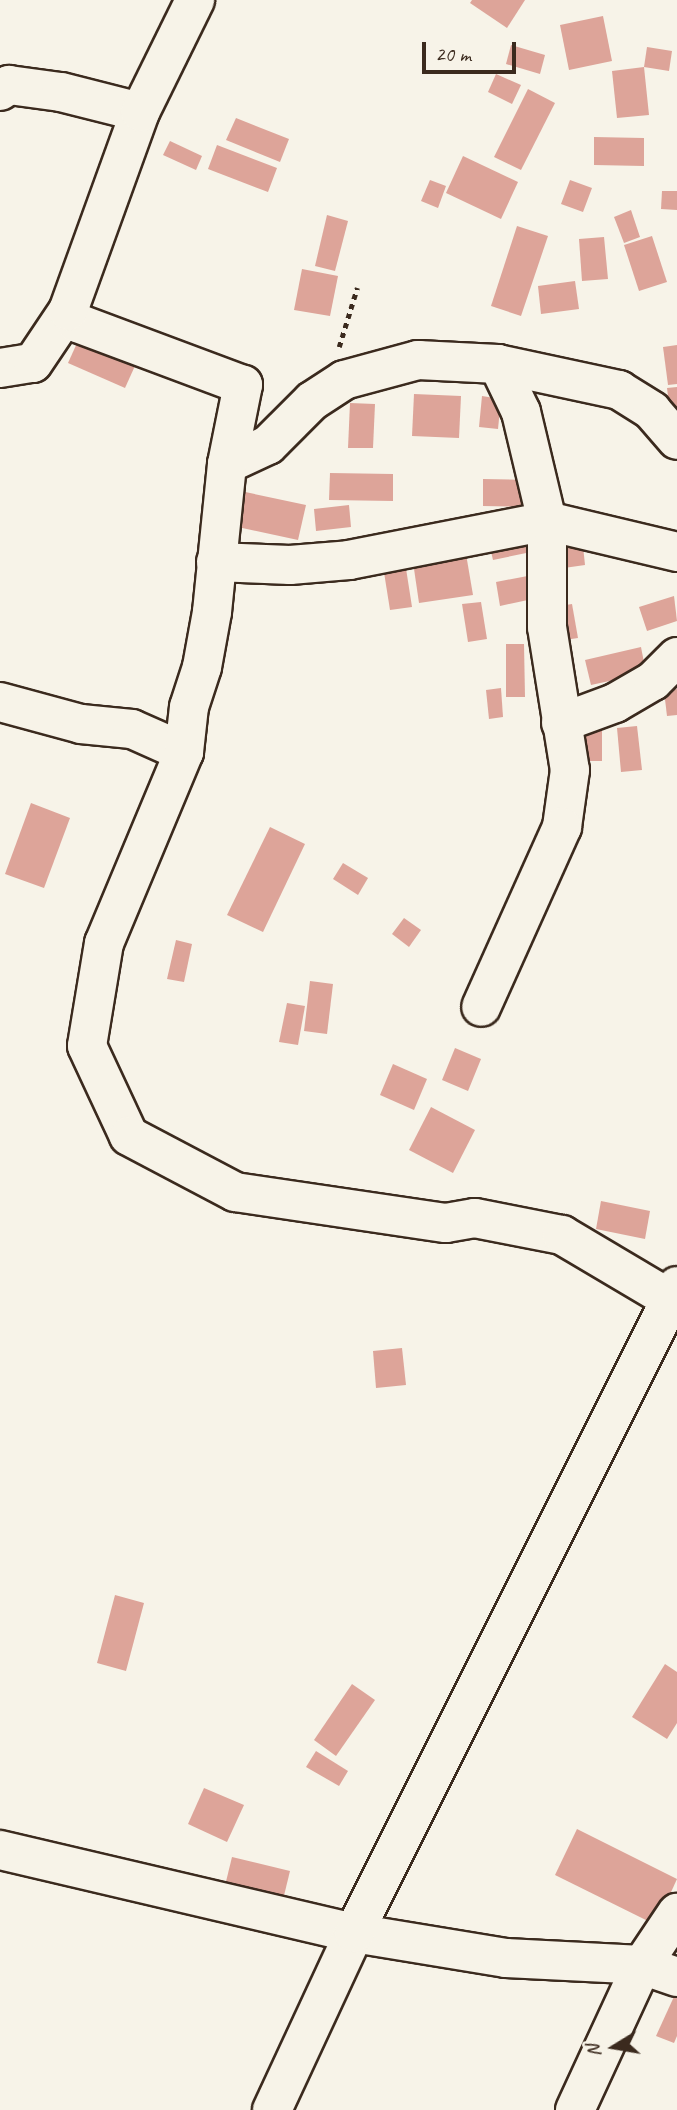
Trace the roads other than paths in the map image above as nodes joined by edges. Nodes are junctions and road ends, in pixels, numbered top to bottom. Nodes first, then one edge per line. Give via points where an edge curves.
1 (195, 0) edge
2 (0, 91) edge
3 (139, 112) junction
4 (68, 311) junction
5 (498, 364) junction
6 (0, 368) edge
7 (677, 440) edge
8 (227, 464) junction
9 (547, 521) junction
10 (677, 552) edge
11 (216, 562) junction
12 (677, 657) edge
13 (0, 702) edge
14 (561, 723) junction
15 (184, 752) junction
16 (481, 1007) dead end
17 (674, 1292) edge
18 (0, 1850) edge
19 (677, 1913) edge
20 (354, 1933) junction
21 (660, 1971) edge
22 (272, 2110) edge
23 (575, 2110) edge

1 - 3 street
2 - 3 street via 9,85 61,92
3 - 4 street
4 - 6 street via 33,363
4 - 8 street via 77,323 243,385
5 - 7 street via 619,390 652,411
5 - 8 street via 418,360 344,380 312,401 268,445
5 - 9 street via 522,412
8 - 11 street
9 - 10 street
9 - 11 street via 349,560 290,565
9 - 14 street via 547,627
11 - 15 street via 206,645 188,707
12 - 14 street via 634,692
13 - 15 street via 81,724 132,729
14 - 16 street via 570,770 562,827
15 - 17 street via 104,943 88,1046 129,1136 235,1192 446,1223 475,1217 562,1235
17 - 20 street
18 - 20 street
19 - 21 street
20 - 21 street via 506,1958
20 - 22 street
21 - 23 street

